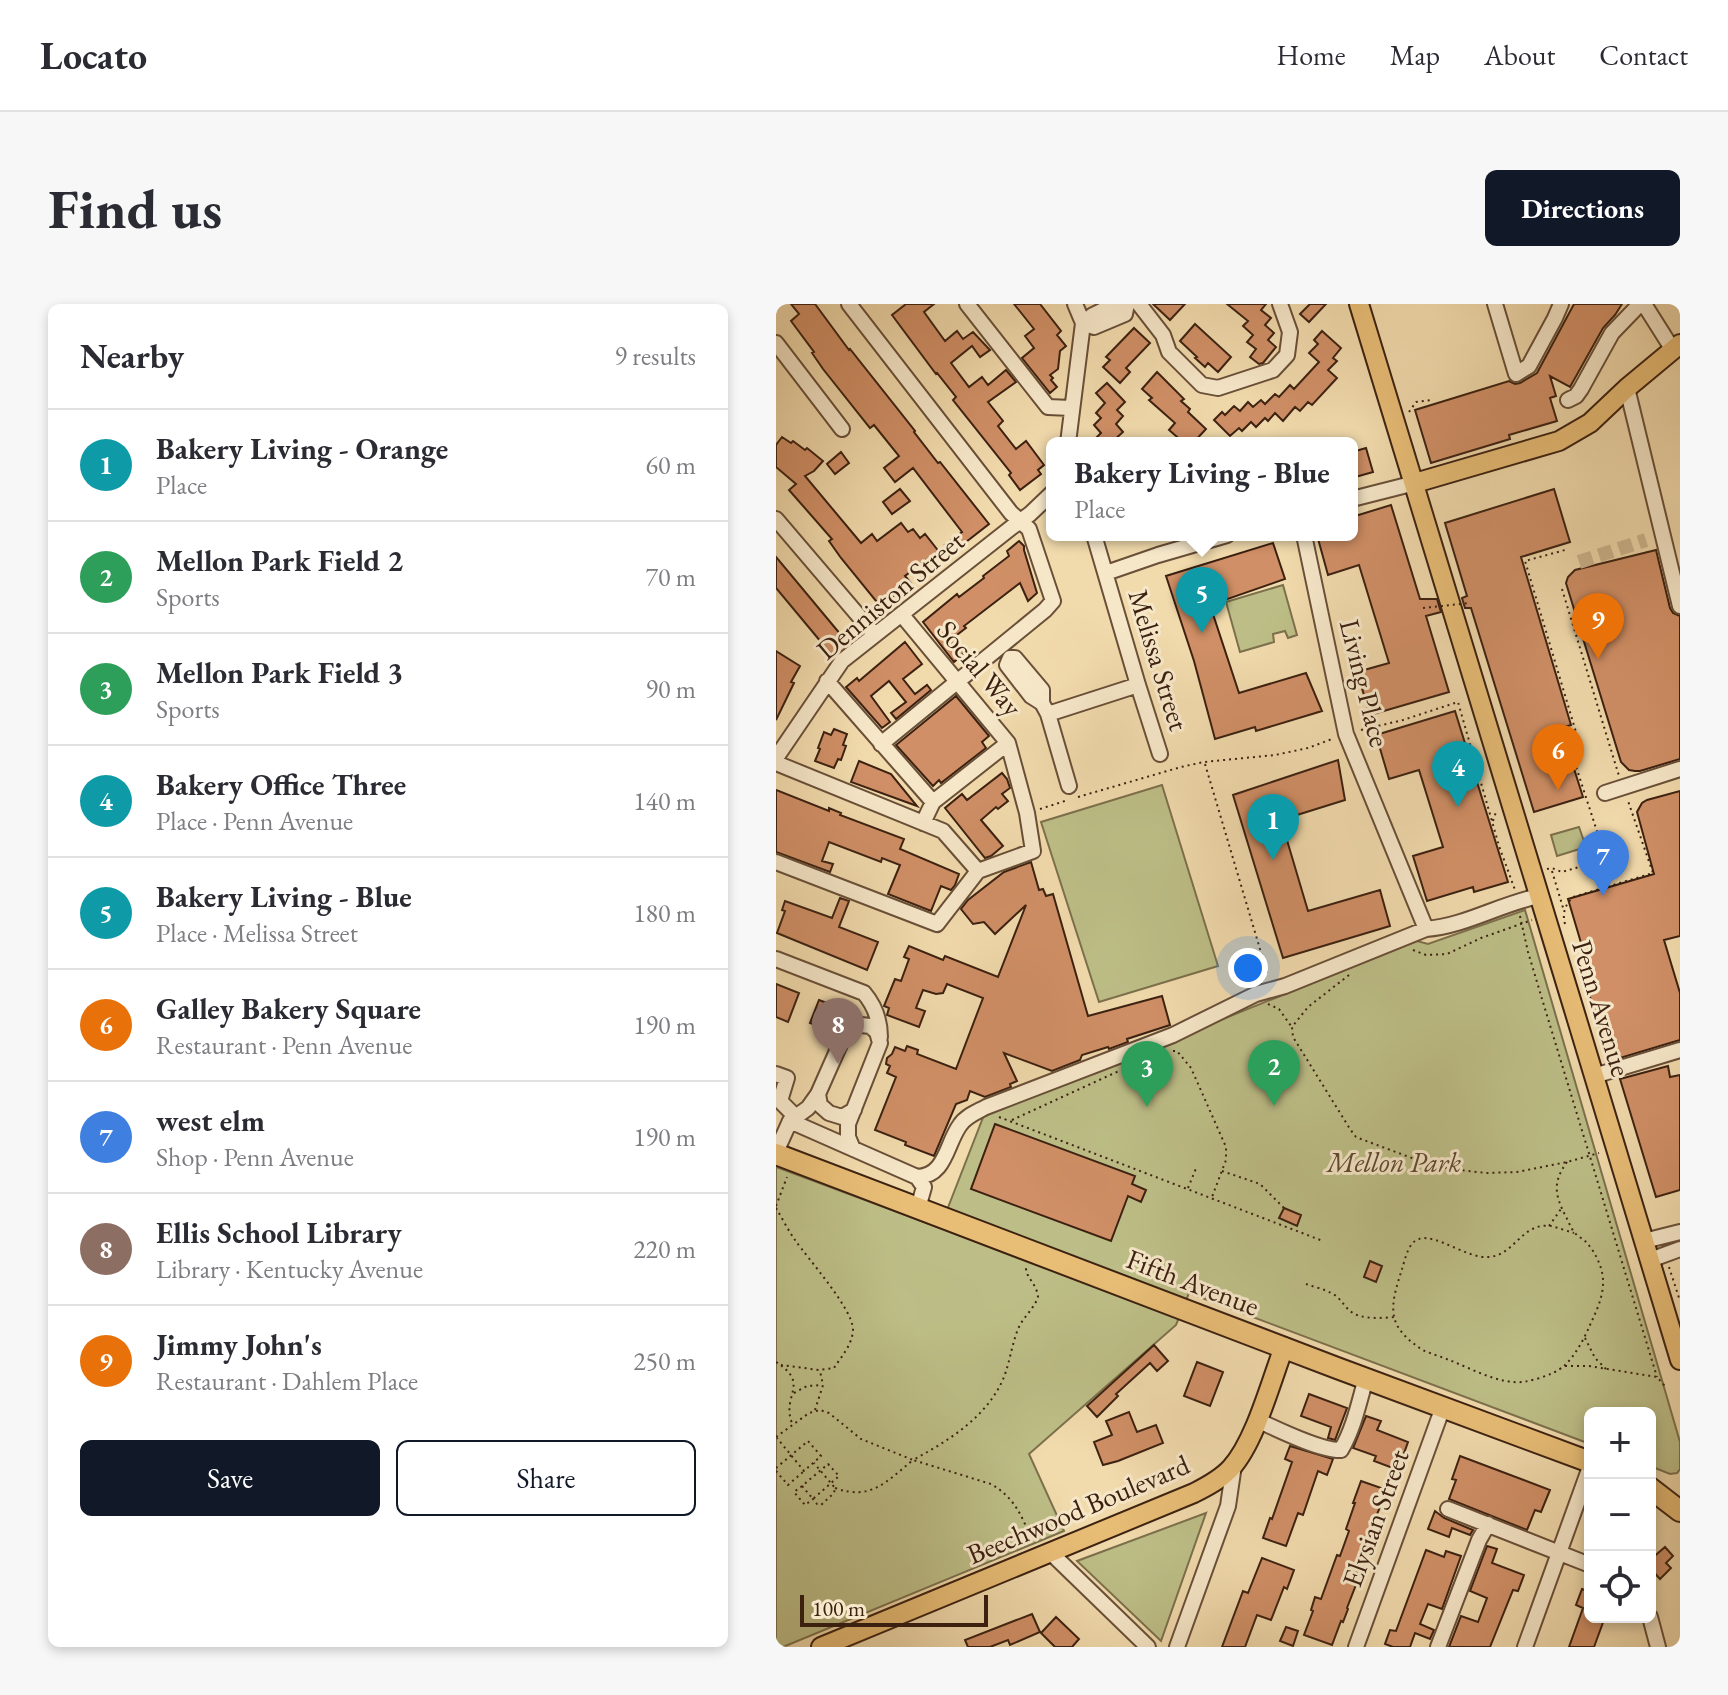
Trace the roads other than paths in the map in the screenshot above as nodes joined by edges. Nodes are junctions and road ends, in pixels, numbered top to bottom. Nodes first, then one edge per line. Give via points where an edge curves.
1 (849, 304) edge
2 (967, 304) edge
3 (1075, 304) edge
4 (1116, 304) edge
5 (1127, 304) edge
6 (1139, 304) edge
7 (1280, 304) edge
8 (1359, 304) edge
9 (1495, 304) edge
10 (1561, 304) edge
11 (1642, 304) edge
12 (1083, 323) junction
13 (776, 343) edge
14 (1676, 347) edge
15 (1627, 388) junction
16 (1568, 400) dead end
17 (1071, 408) junction
18 (842, 429) dead end
19 (1069, 437) edge
20 (1415, 483) junction
21 (1358, 497) edge
22 (1046, 498) edge
23 (776, 519) edge
24 (1021, 521) junction
25 (1663, 535) junction
26 (1646, 540) tunnel mouth
27 (1096, 541) edge
28 (1206, 541) edge
29 (1305, 541) edge
30 (1674, 553) edge
31 (1106, 573) junction
32 (1680, 606) edge
33 (902, 615) junction
34 (875, 635) junction
35 (957, 680) junction
36 (827, 681) junction
37 (1138, 685) junction
38 (1008, 743) junction
39 (881, 744) junction
40 (1160, 754) dead end
41 (776, 761) edge
42 (1680, 769) edge
43 (1069, 786) dead end
44 (1605, 793) dead end
45 (933, 802) junction
46 (923, 823) junction
47 (779, 863) edge
48 (978, 871) junction
49 (776, 880) edge
50 (1539, 896) junction
51 (1426, 929) junction
52 (776, 959) edge
53 (880, 1037) junction
54 (1680, 1050) edge
55 (776, 1074) edge
56 (1594, 1076) junction
57 (818, 1094) junction
58 (778, 1102) edge
59 (854, 1110) junction
60 (793, 1119) junction
61 (853, 1149) junction
62 (782, 1155) edge
63 (917, 1177) junction
64 (918, 1208) junction
65 (1680, 1232) edge
66 (1644, 1241) junction
67 (1680, 1249) edge
68 (1657, 1258) junction
69 (1284, 1347) junction
70 (1680, 1360) edge
71 (1366, 1378) junction
72 (1443, 1407) junction
73 (1257, 1420) junction
74 (1584, 1463) edge
75 (1234, 1465) junction
76 (1585, 1479) edge
77 (1656, 1488) edge
78 (1656, 1491) edge
79 (1680, 1496) edge
80 (1448, 1509) dead end
81 (1680, 1511) edge
82 (1488, 1524) junction
83 (1050, 1552) junction
84 (1560, 1553) junction
85 (1584, 1563) edge
86 (1652, 1623) edge
87 (821, 1647) edge
88 (1148, 1647) edge
89 (1177, 1647) edge
90 (1356, 1647) edge
91 (1438, 1647) edge
92 (1525, 1647) edge
93 (1658, 1647) edge

1 - 24 street
2 - 17 street via 1048,407
3 - 12 street
4 - 12 street
5 - 12 street via 1125,314 1094,327
6 - 7 street via 1169,352 1202,385 1218,388 1273,370 1287,355 1290,332
8 - 20 main road, Penn Avenue
9 - 10 street via 1516,374 1529,366
11 - 14 street
11 - 16 street via 1612,333 1581,389
12 - 17 street
13 - 18 street
14 - 15 main road
15 - 20 main road via 1590,423 1559,441
15 - 25 street
17 - 19 street
20 - 21 street
20 - 50 main road, Penn Avenue
22 - 24 street, Denniston Street
23 - 34 street
24 - 33 street, Denniston Street
24 - 35 street via 1029,529 1053,601
25 - 26 street
25 - 30 street
27 - 31 street, Melissa Street
28 - 31 street
29 - 51 street, Living Place via 1346,734
30 - 32 street
31 - 37 street, Melissa Street
33 - 34 street, Denniston Street
33 - 35 street, Social Way
34 - 36 street, Denniston Street via 842,661
35 - 38 street, Social Way
35 - 39 street
36 - 39 street
36 - 41 street, Denniston Street
37 - 40 street, Melissa Street
37 - 43 street via 1045,708
38 - 45 street
38 - 48 street, Social Way via 1033,851
39 - 45 street
41 - 46 street
42 - 44 street
45 - 46 street
46 - 48 street via 943,831
47 - 48 street via 937,924
47 - 49 street
50 - 51 street
50 - 56 main road, Penn Avenue
51 - 63 street via 981,1110 961,1123 935,1171
52 - 53 street via 859,991 872,1004
53 - 57 street via 870,1026 851,1027
53 - 59 street
54 - 56 street
55 - 58 street via 787,1078
56 - 66 main road, Penn Avenue
57 - 59 street via 829,1113 842,1117
57 - 60 street
58 - 60 street
59 - 61 street via 847,1133
60 - 61 street
60 - 62 street
61 - 63 street
62 - 64 highway, Fifth Avenue
63 - 64 street via 924,1187
64 - 69 highway, Fifth Avenue
65 - 66 street
66 - 68 main road, Penn Avenue
67 - 68 street
68 - 70 main road, Penn Avenue
69 - 71 highway, Fifth Avenue
69 - 73 main road, Beechwood Boulevard
71 - 72 highway, Fifth Avenue
71 - 73 street via 1341,1450
72 - 74 highway, Fifth Avenue
72 - 90 street, Elysian Street
73 - 75 main road, Beechwood Boulevard
75 - 83 main road, Beechwood Boulevard via 1194,1493
75 - 89 street via 1228,1506
76 - 84 street
77 - 79 highway
78 - 81 highway
80 - 82 street
82 - 84 street
82 - 91 street
83 - 87 main road, Beechwood Boulevard
83 - 88 street
84 - 85 street
84 - 92 street
86 - 93 street

